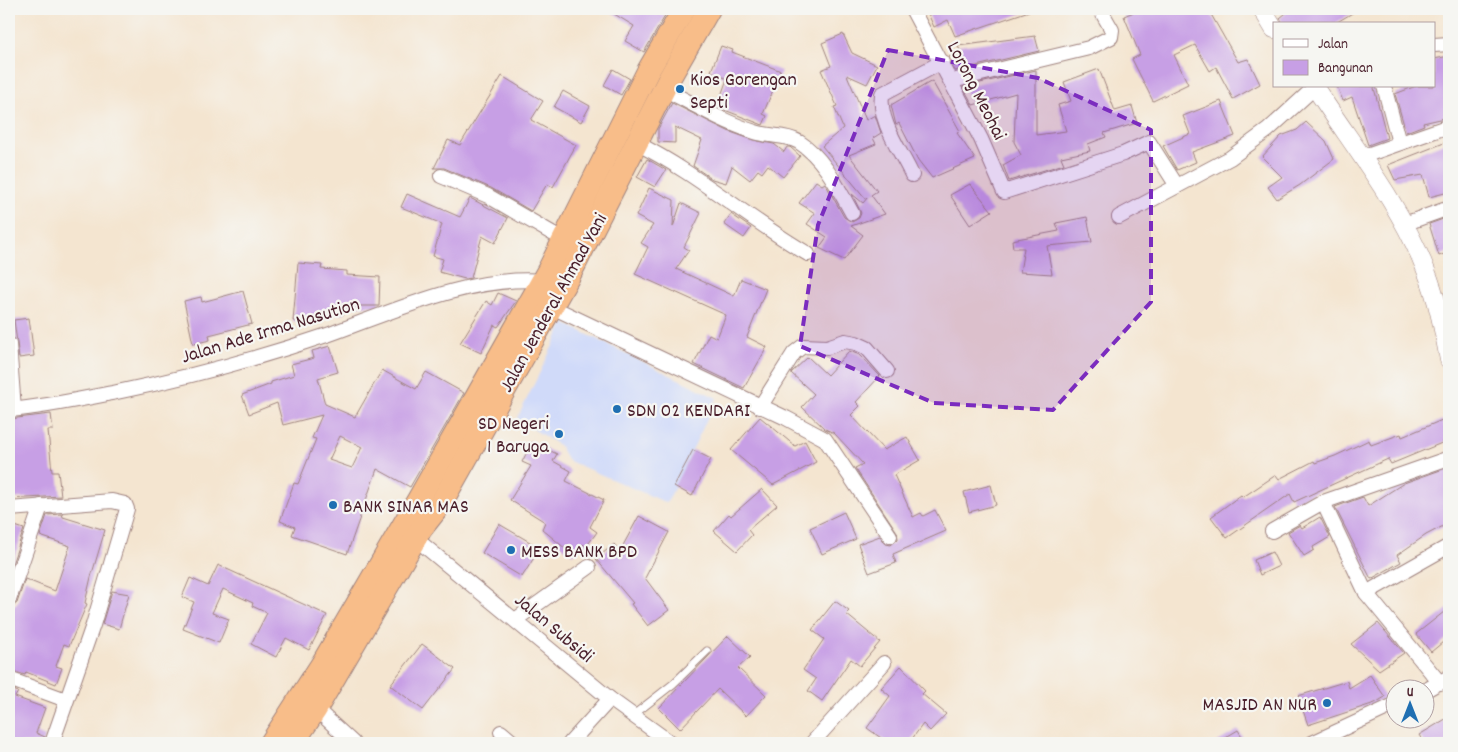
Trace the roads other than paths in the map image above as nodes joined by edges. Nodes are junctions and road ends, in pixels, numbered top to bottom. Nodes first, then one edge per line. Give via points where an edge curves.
1 (684, 9) edge
2 (709, 9) edge
3 (912, 9) edge
4 (1100, 9) edge
5 (1262, 9) edge
6 (1273, 27) edge
7 (1449, 44) edge
8 (1436, 45) edge
9 (942, 62) junction
10 (952, 81) junction
11 (1313, 88) edge
12 (1315, 88) edge
13 (1385, 88) edge
14 (664, 89) junction
15 (1449, 126) edge
16 (636, 143) junction
17 (1399, 143) junction
18 (1361, 157) junction
19 (912, 174) dead end
20 (441, 176) dead end
21 (1177, 186) junction
22 (1449, 208) edge
23 (852, 213) dead end
24 (1119, 217) dead end
25 (1404, 224) junction
26 (564, 240) junction
27 (808, 254) dead end
28 (542, 281) junction
29 (550, 306) junction
30 (9, 344) edge
31 (1449, 360) edge
32 (887, 371) dead end
33 (760, 407) junction
34 (11, 410) edge
35 (1449, 458) edge
36 (1323, 502) junction
37 (41, 506) junction
38 (9, 509) edge
39 (1272, 531) dead end
40 (890, 536) dead end
41 (416, 539) junction
42 (1449, 546) edge
43 (590, 567) dead end
44 (1366, 593) junction
45 (9, 600) edge
46 (516, 620) junction
47 (707, 651) dead end
48 (334, 661) junction
49 (884, 663) dead end
50 (9, 680) edge
51 (1444, 680) edge
52 (610, 699) junction
53 (66, 700) junction
54 (308, 704) junction
55 (1386, 709) edge
56 (632, 717) junction
57 (501, 732) dead end
58 (286, 737) edge
59 (52, 743) edge
60 (354, 743) edge
61 (514, 743) edge
62 (570, 743) edge
63 (671, 743) edge
64 (812, 743) edge
65 (1312, 743) edge

1 - 26 highway, Jalan Jenderal Ahmad Yani via 648,71
2 - 14 highway, Jalan Jenderal Ahmad Yani
3 - 9 street, Lorong Meohai
4 - 10 street via 1112,30 1111,37 1104,42
5 - 6 street
7 - 8 street
9 - 10 street, Lorong Meohai
9 - 19 street via 882,94 886,121
10 - 21 street, Lorong Meohai via 1004,192 1123,154 1149,142
11 - 21 street via 1268,130 1230,158
12 - 18 street
13 - 17 street
14 - 16 highway, Jalan Jenderal Ahmad Yani
14 - 23 street via 746,129 789,137 800,143 822,163
15 - 17 street
16 - 27 street via 669,160
16 - 29 highway, Jalan Jenderal Ahmad Yani via 570,274
17 - 18 street
18 - 25 street
20 - 26 street via 488,196
21 - 24 street
22 - 25 street
25 - 31 street via 1436,296
26 - 28 highway, Jalan Jenderal Ahmad Yani
28 - 34 street, Jalan Ade Irma Nasution via 522,279 460,291 394,310 244,362 157,384
28 - 48 highway, Jalan Jenderal Ahmad Yani
29 - 33 street
29 - 41 highway, Jalan Jenderal Ahmad Yani via 440,505
30 - 34 street
32 - 33 street via 867,348 856,343 845,341 827,347 803,346 794,353
33 - 40 street via 825,439
35 - 36 street
36 - 39 street
36 - 44 street
37 - 38 street
37 - 45 street
37 - 53 street via 112,501 124,504 127,509 107,582
41 - 46 street, Jalan Subsidi
41 - 48 highway, Jalan Jenderal Ahmad Yani
42 - 44 street
43 - 46 street
44 - 51 street
46 - 52 street, Jalan Subsidi
47 - 56 lane
48 - 54 highway, Jalan Jenderal Ahmad Yani
49 - 64 street
50 - 53 street
52 - 56 street, Jalan Subsidi
52 - 62 street
53 - 59 street
54 - 58 highway, Jalan Jenderal Ahmad Yani
54 - 60 street
55 - 65 street
56 - 63 street, Jalan Subsidi
57 - 61 street

